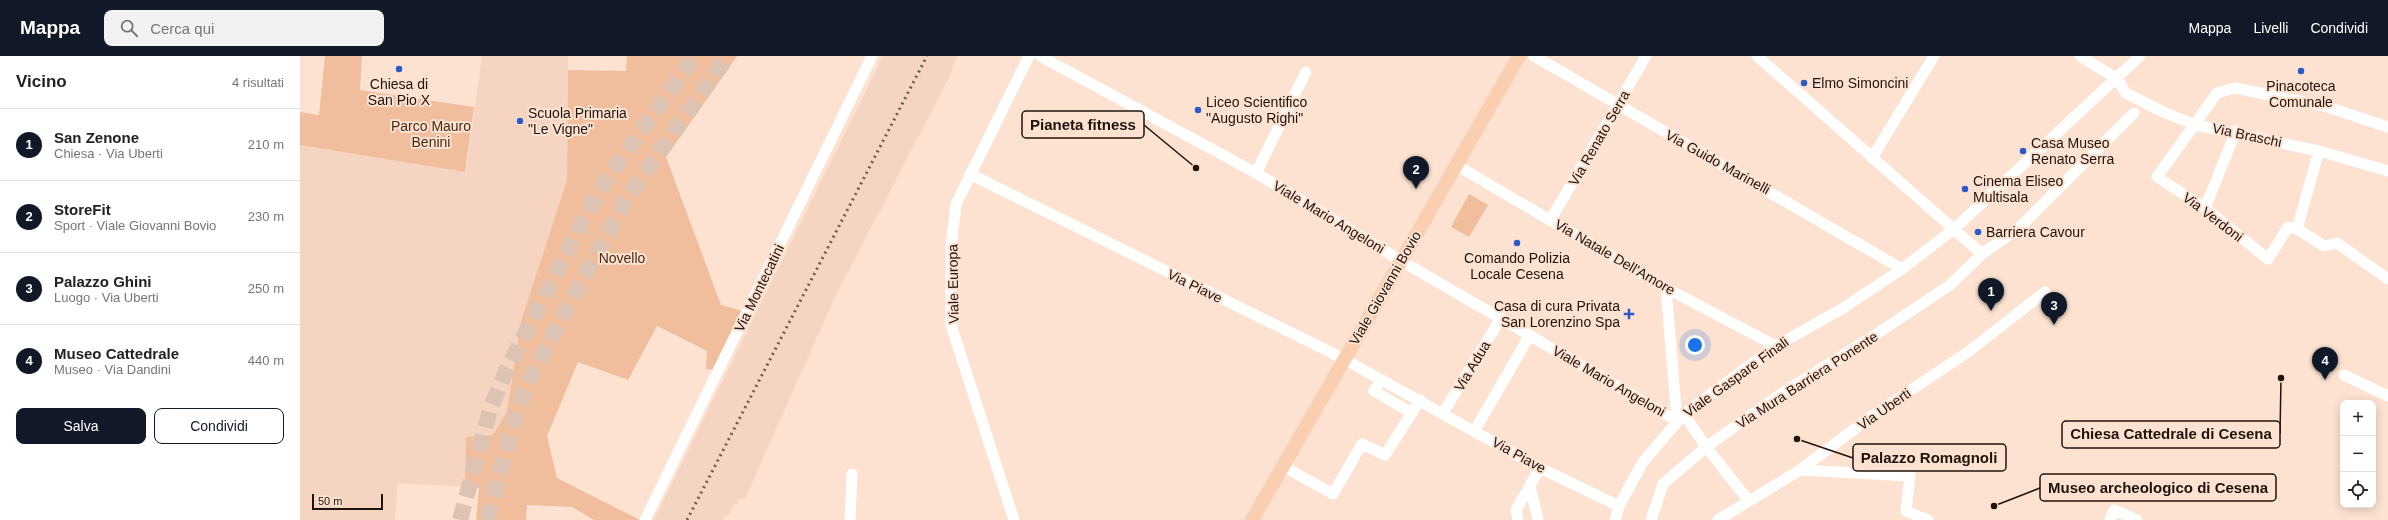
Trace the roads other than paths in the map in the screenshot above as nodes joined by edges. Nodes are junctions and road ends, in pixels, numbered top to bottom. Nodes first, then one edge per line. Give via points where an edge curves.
1 (872, 56) edge
2 (1029, 56) edge
3 (1040, 56) edge
4 (1519, 56) edge
5 (1534, 56) edge
6 (1646, 56) edge
7 (1757, 56) edge
8 (1934, 56) edge
9 (2080, 56) edge
10 (2140, 56) edge
11 (1306, 72) dead end
12 (2117, 79) junction
13 (1618, 106) junction
14 (2134, 113) dead end
15 (2196, 125) junction
16 (2388, 127) edge
17 (2236, 132) junction
18 (2319, 151) junction
19 (1872, 158) junction
20 (1456, 165) junction
21 (2388, 170) edge
22 (1256, 173) junction
23 (970, 174) junction
24 (2205, 208) junction
25 (1551, 220) junction
26 (1954, 229) junction
27 (2298, 229) junction
28 (1982, 254) junction
29 (1402, 261) junction
30 (1902, 268) junction
31 (2388, 279) edge
32 (1666, 288) junction
33 (2045, 292) dead end
34 (1501, 318) junction
35 (1530, 335) junction
36 (1776, 346) junction
37 (1344, 359) junction
38 (2344, 375) dead end
39 (1381, 380) junction
40 (2388, 396) edge
41 (1420, 400) junction
42 (1412, 413) junction
43 (1443, 413) junction
44 (1681, 417) junction
45 (1475, 430) junction
46 (1706, 447) junction
47 (1540, 468) junction
48 (1288, 469) dead end
49 (1800, 470) junction
50 (852, 474) dead end
51 (1530, 486) junction
52 (1749, 501) junction
53 (1619, 506) junction
54 (645, 520) edge
55 (850, 520) edge
56 (1014, 520) edge
57 (1252, 520) edge
58 (1518, 520) edge
59 (1538, 520) edge
60 (1615, 520) edge
61 (1651, 520) edge
62 (1718, 520) edge
63 (1928, 520) edge
64 (2110, 520) edge
65 (2137, 520) edge

1 - 54 street, Via Montecatini
2 - 23 street, Viale Europa
3 - 22 street, Viale Mario Angeloni
4 - 20 main road, Viale Giovanni Bovio
5 - 13 street, Via Guido Marinelli
6 - 13 street, Via Renato Serra
7 - 19 street
8 - 19 street
9 - 12 street
10 - 12 street, Viale Gaspare Finali
11 - 22 street
12 - 15 street, Via Braschi via 2126,93
12 - 26 street, Viale Gaspare Finali
13 - 25 street, Via Renato Serra
13 - 30 street, Via Guido Marinelli
14 - 28 street, Via Mura Barriera Ponente via 2020,227
15 - 16 street via 2217,93 2235,88 2324,106
15 - 17 street, Via Braschi
15 - 24 street, Via Verdoni via 2157,177
17 - 18 street, Via Braschi
17 - 24 street
18 - 21 street, Via Braschi
18 - 27 street
19 - 26 street
20 - 25 street, Via Natale Dell'Amore
20 - 29 main road, Viale Giovanni Bovio
22 - 29 street, Viale Mario Angeloni
23 - 37 street, Via Piave
23 - 56 street, Viale Europa via 956,204 951,247 951,325
24 - 27 street, Via Verdoni via 2268,259 2288,227
25 - 32 street, Via Natale Dell'Amore
26 - 28 street
26 - 30 street, Viale Gaspare Finali
27 - 31 street via 2324,246 2337,243
28 - 46 street, Via Mura Barriera Ponente via 1950,285 1781,394
29 - 34 street, Viale Mario Angeloni
29 - 37 main road, Viale Giovanni Bovio
30 - 36 street, Viale Gaspare Finali via 1840,310
32 - 36 street, Via Natale Dell'Amore
32 - 44 street
33 - 49 street, Via Uberti via 1968,352 1869,418
34 - 35 street, Viale Mario Angeloni
34 - 43 street, Via Adua
35 - 44 street, Viale Mario Angeloni
35 - 45 street
36 - 44 street, Viale Gaspare Finali
37 - 39 street, Via Piave
37 - 57 main road, Viale Giovanni Bovio
38 - 40 street
39 - 41 street, Via Piave
39 - 42 street via 1374,391
41 - 42 street
41 - 43 street, Via Piave
42 - 48 street via 1385,455 1362,444 1333,494
43 - 45 street, Via Piave
44 - 46 street
44 - 53 street, Viale Gaspare Finali via 1643,462
45 - 47 street, Via Piave
46 - 52 street
46 - 61 street, Via Mura Barriera Ponente via 1663,484
47 - 51 street
47 - 53 street, Via Piave
49 - 52 street, Via Uberti
49 - 63 street via 1910,476 1906,511
50 - 55 street
51 - 58 street via 1516,510
51 - 59 street
52 - 62 street, Via Uberti
53 - 60 street, Viale Gaspare Finali
64 - 65 street via 2114,510

